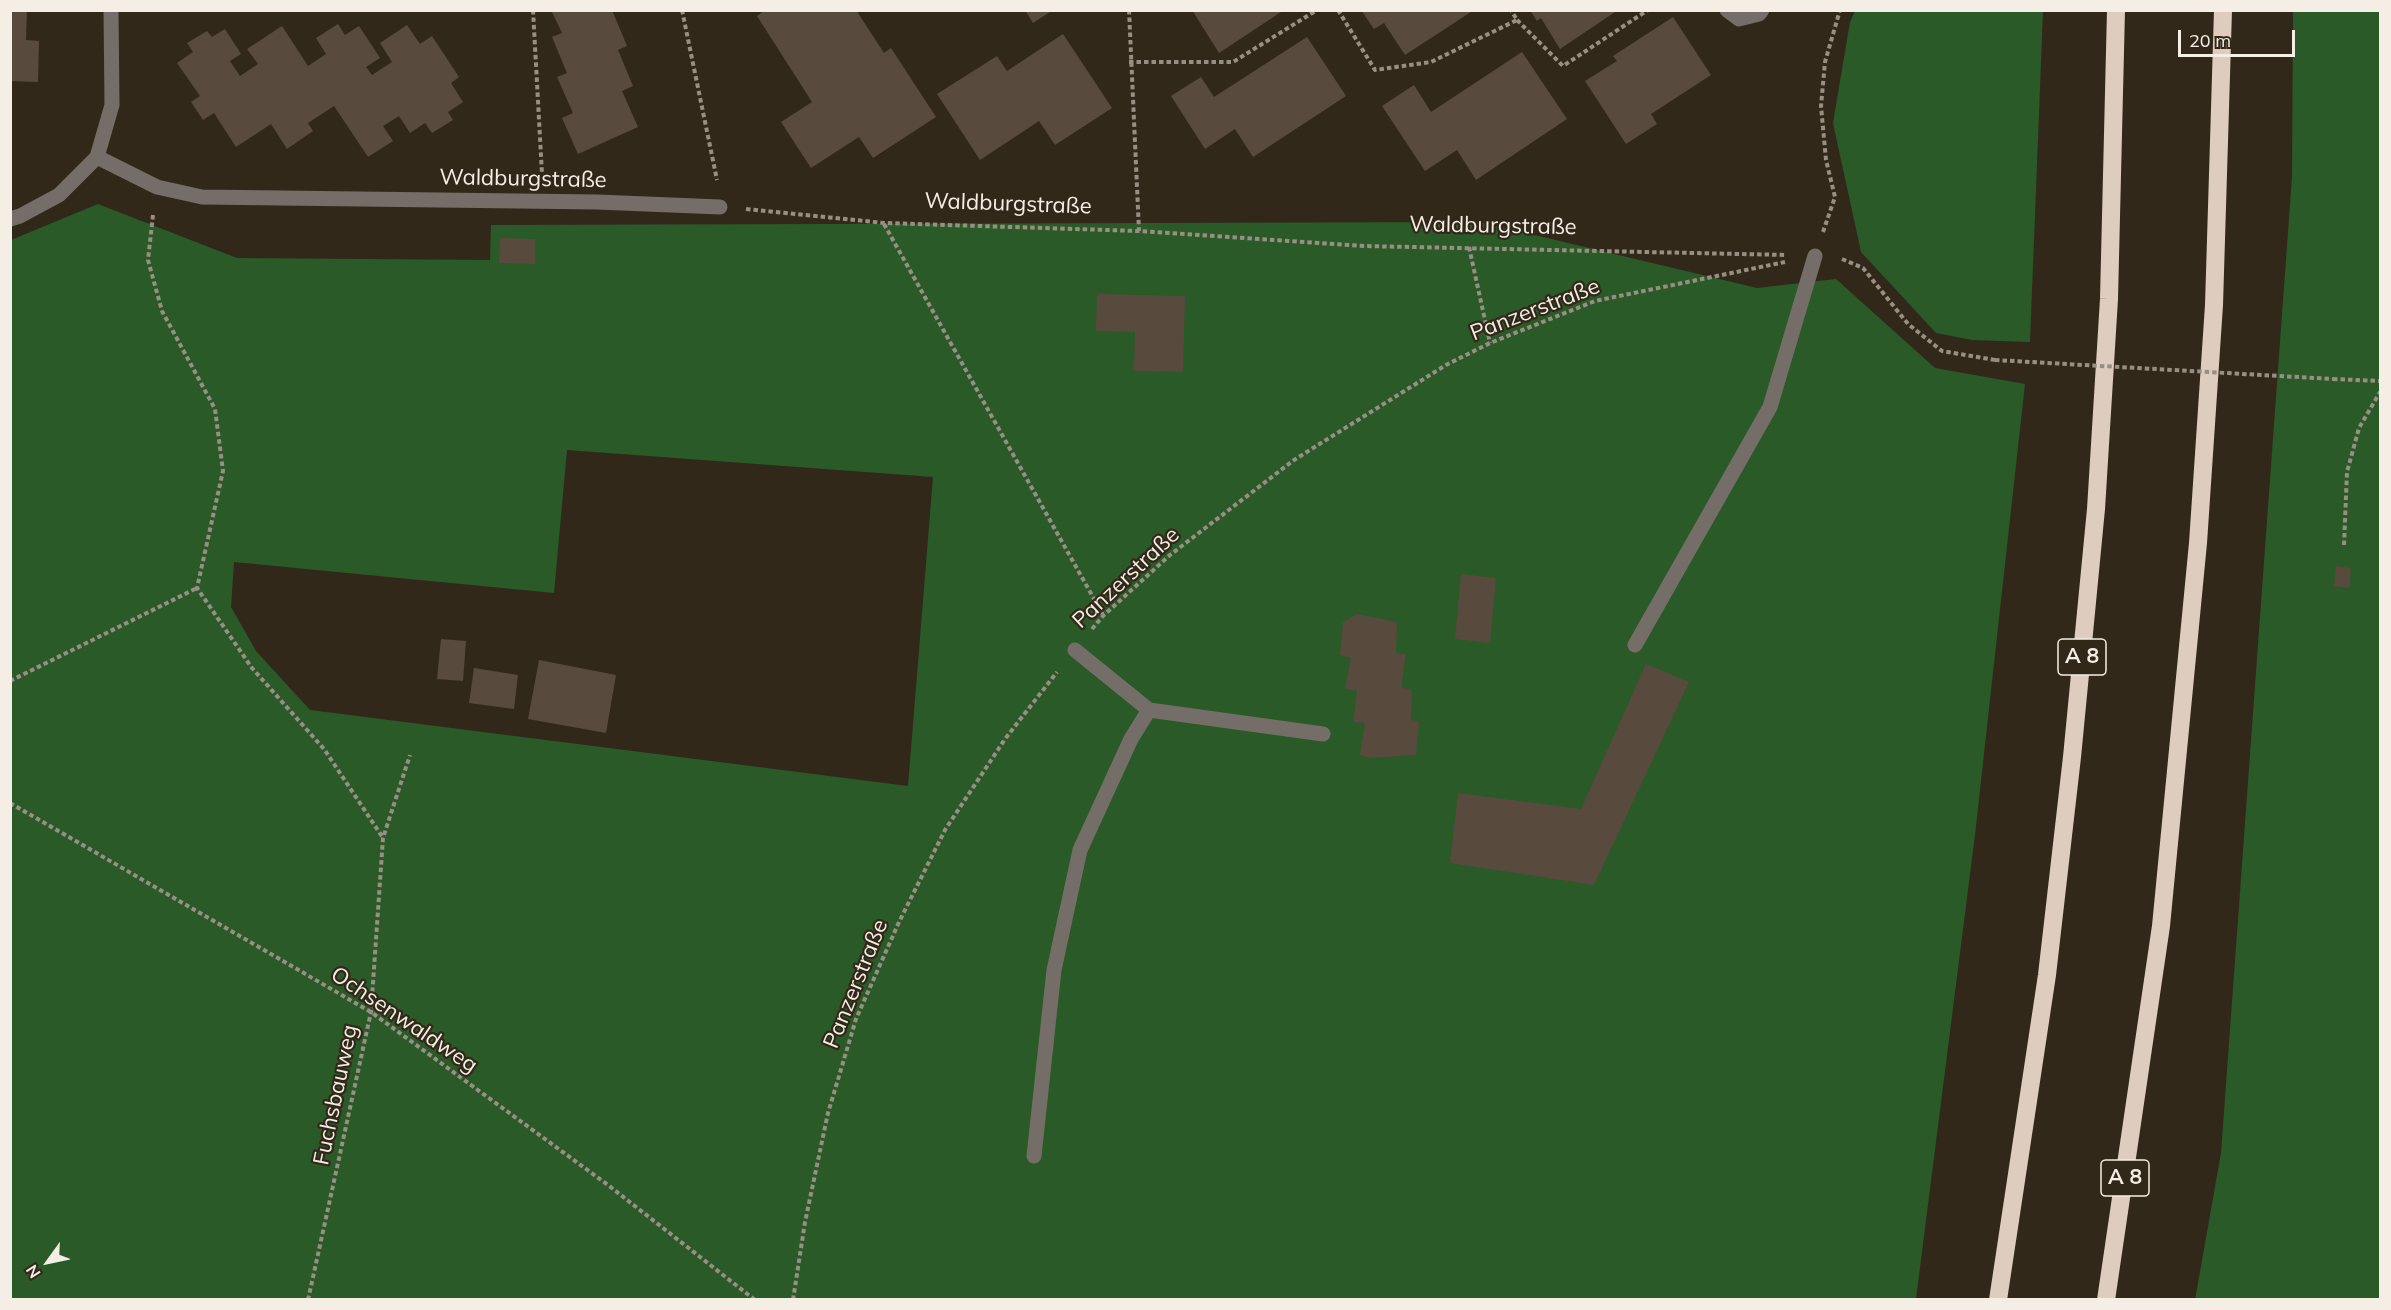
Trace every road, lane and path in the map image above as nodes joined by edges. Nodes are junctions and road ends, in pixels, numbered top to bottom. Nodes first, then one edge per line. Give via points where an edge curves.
1 (111, 10) edge
2 (533, 10) edge
3 (682, 10) edge
4 (1129, 10) edge
5 (1317, 10) edge
6 (1338, 10) edge
7 (1510, 10) edge
8 (1648, 10) edge
9 (1727, 10) edge
10 (1762, 10) edge
11 (1840, 10) edge
12 (2116, 10) edge
13 (2223, 10) edge
14 (1517, 20) junction
15 (1129, 62) junction
16 (97, 157) junction
17 (157, 187) junction
18 (544, 202) junction
19 (720, 207) junction
20 (10, 219) edge
21 (884, 223) junction
22 (1139, 231) junction
23 (1469, 247) junction
24 (1815, 256) junction
25 (1490, 343) junction
26 (2380, 381) edge
27 (2380, 392) edge
28 (2344, 545) dead end
29 (197, 588) junction
30 (1103, 616) junction
31 (1635, 645) dead end
32 (1075, 650) junction
33 (10, 681) edge
34 (1149, 710) junction
35 (1323, 734) dead end
36 (410, 755) dead end
37 (10, 803) edge
38 (382, 838) junction
39 (371, 1012) junction
40 (1034, 1156) dead end
41 (308, 1299) edge
42 (755, 1299) edge
43 (793, 1299) edge
44 (1998, 1299) edge
45 (2106, 1299) edge

1 - 16 street via 112,105
2 - 18 path
3 - 19 path
4 - 15 path
5 - 15 path via 1233,62
6 - 14 path via 1375,70 1431,62
7 - 14 path
8 - 14 path via 1563,66
9 - 10 street via 1739,19
11 - 24 path via 1825,62 1821,106 1826,160 1835,197
12 - 44 highway, A 8 via 2109,299 2096,509 2047,975
13 - 45 highway, A 8 via 2214,305 2198,543 2161,926
15 - 22 path
16 - 17 street, Waldburgstraße
16 - 20 street via 59,195
17 - 18 street, Waldburgstraße via 202,197
17 - 29 path via 148,260 162,311 215,410 223,471
18 - 19 street, Waldburgstraße
19 - 21 path, Waldburgstraße
21 - 22 path, Waldburgstraße
21 - 30 path
22 - 23 path, Waldburgstraße via 1364,246
23 - 24 path, Waldburgstraße
23 - 25 path
24 - 25 path, Panzerstraße via 1595,302
24 - 26 path, Waldburgstraße, bridge via 1834,255 1863,268 1908,324 1942,351 1995,360
24 - 31 street via 1770,407
25 - 30 path, Panzerstraße via 1446,365 1294,460 1170,555
27 - 28 path via 2359,428 2347,472
29 - 33 path
29 - 38 path via 252,668 324,749
30 - 32 path, Panzerstraße
32 - 34 street
32 - 43 path, Panzerstraße via 1005,739 945,830 898,922 856,1019 828,1113
34 - 35 street
34 - 40 street via 1131,739 1080,850 1054,970
36 - 38 path, Fuchsbauweg
37 - 39 path, Ochsenwaldweg
38 - 39 path, Fuchsbauweg
39 - 41 path, Fuchsbauweg
39 - 42 path, Ochsenwaldweg via 608,1185

